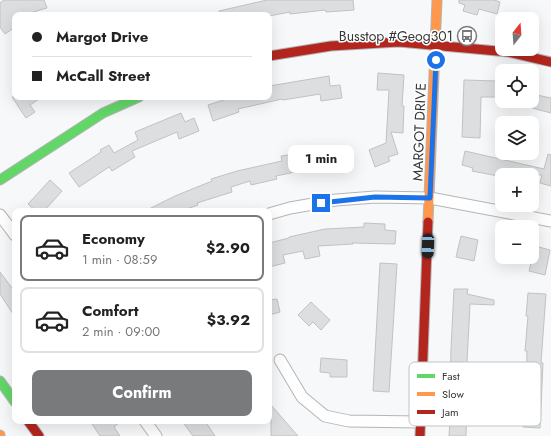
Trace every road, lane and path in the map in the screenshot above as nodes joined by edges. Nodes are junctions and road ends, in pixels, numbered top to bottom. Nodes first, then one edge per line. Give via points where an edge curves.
1 (437, 0) edge
2 (436, 45) junction
3 (272, 56) edge
4 (551, 62) edge
5 (132, 100) edge
6 (0, 180) edge
7 (430, 198) junction
8 (0, 213) edge
9 (272, 213) edge
10 (551, 221) edge
11 (12, 231) edge
12 (280, 360) dead end
13 (423, 362) edge
14 (0, 381) edge
15 (12, 398) edge
16 (409, 422) edge
17 (30, 424) edge
18 (147, 424) edge
19 (39, 436) edge
20 (156, 436) edge

1 - 2 street, MARGOT DRIVE
2 - 3 street via 399,42 331,46
2 - 4 street via 508,52
2 - 7 street, MARGOT DRIVE
5 - 6 street via 103,113
7 - 9 street via 375,197 336,200
7 - 10 street
7 - 13 street, MARGOT DRIVE
8 - 11 street
12 - 16 street via 302,398 325,416 349,421
14 - 15 street
17 - 19 street
18 - 20 street

